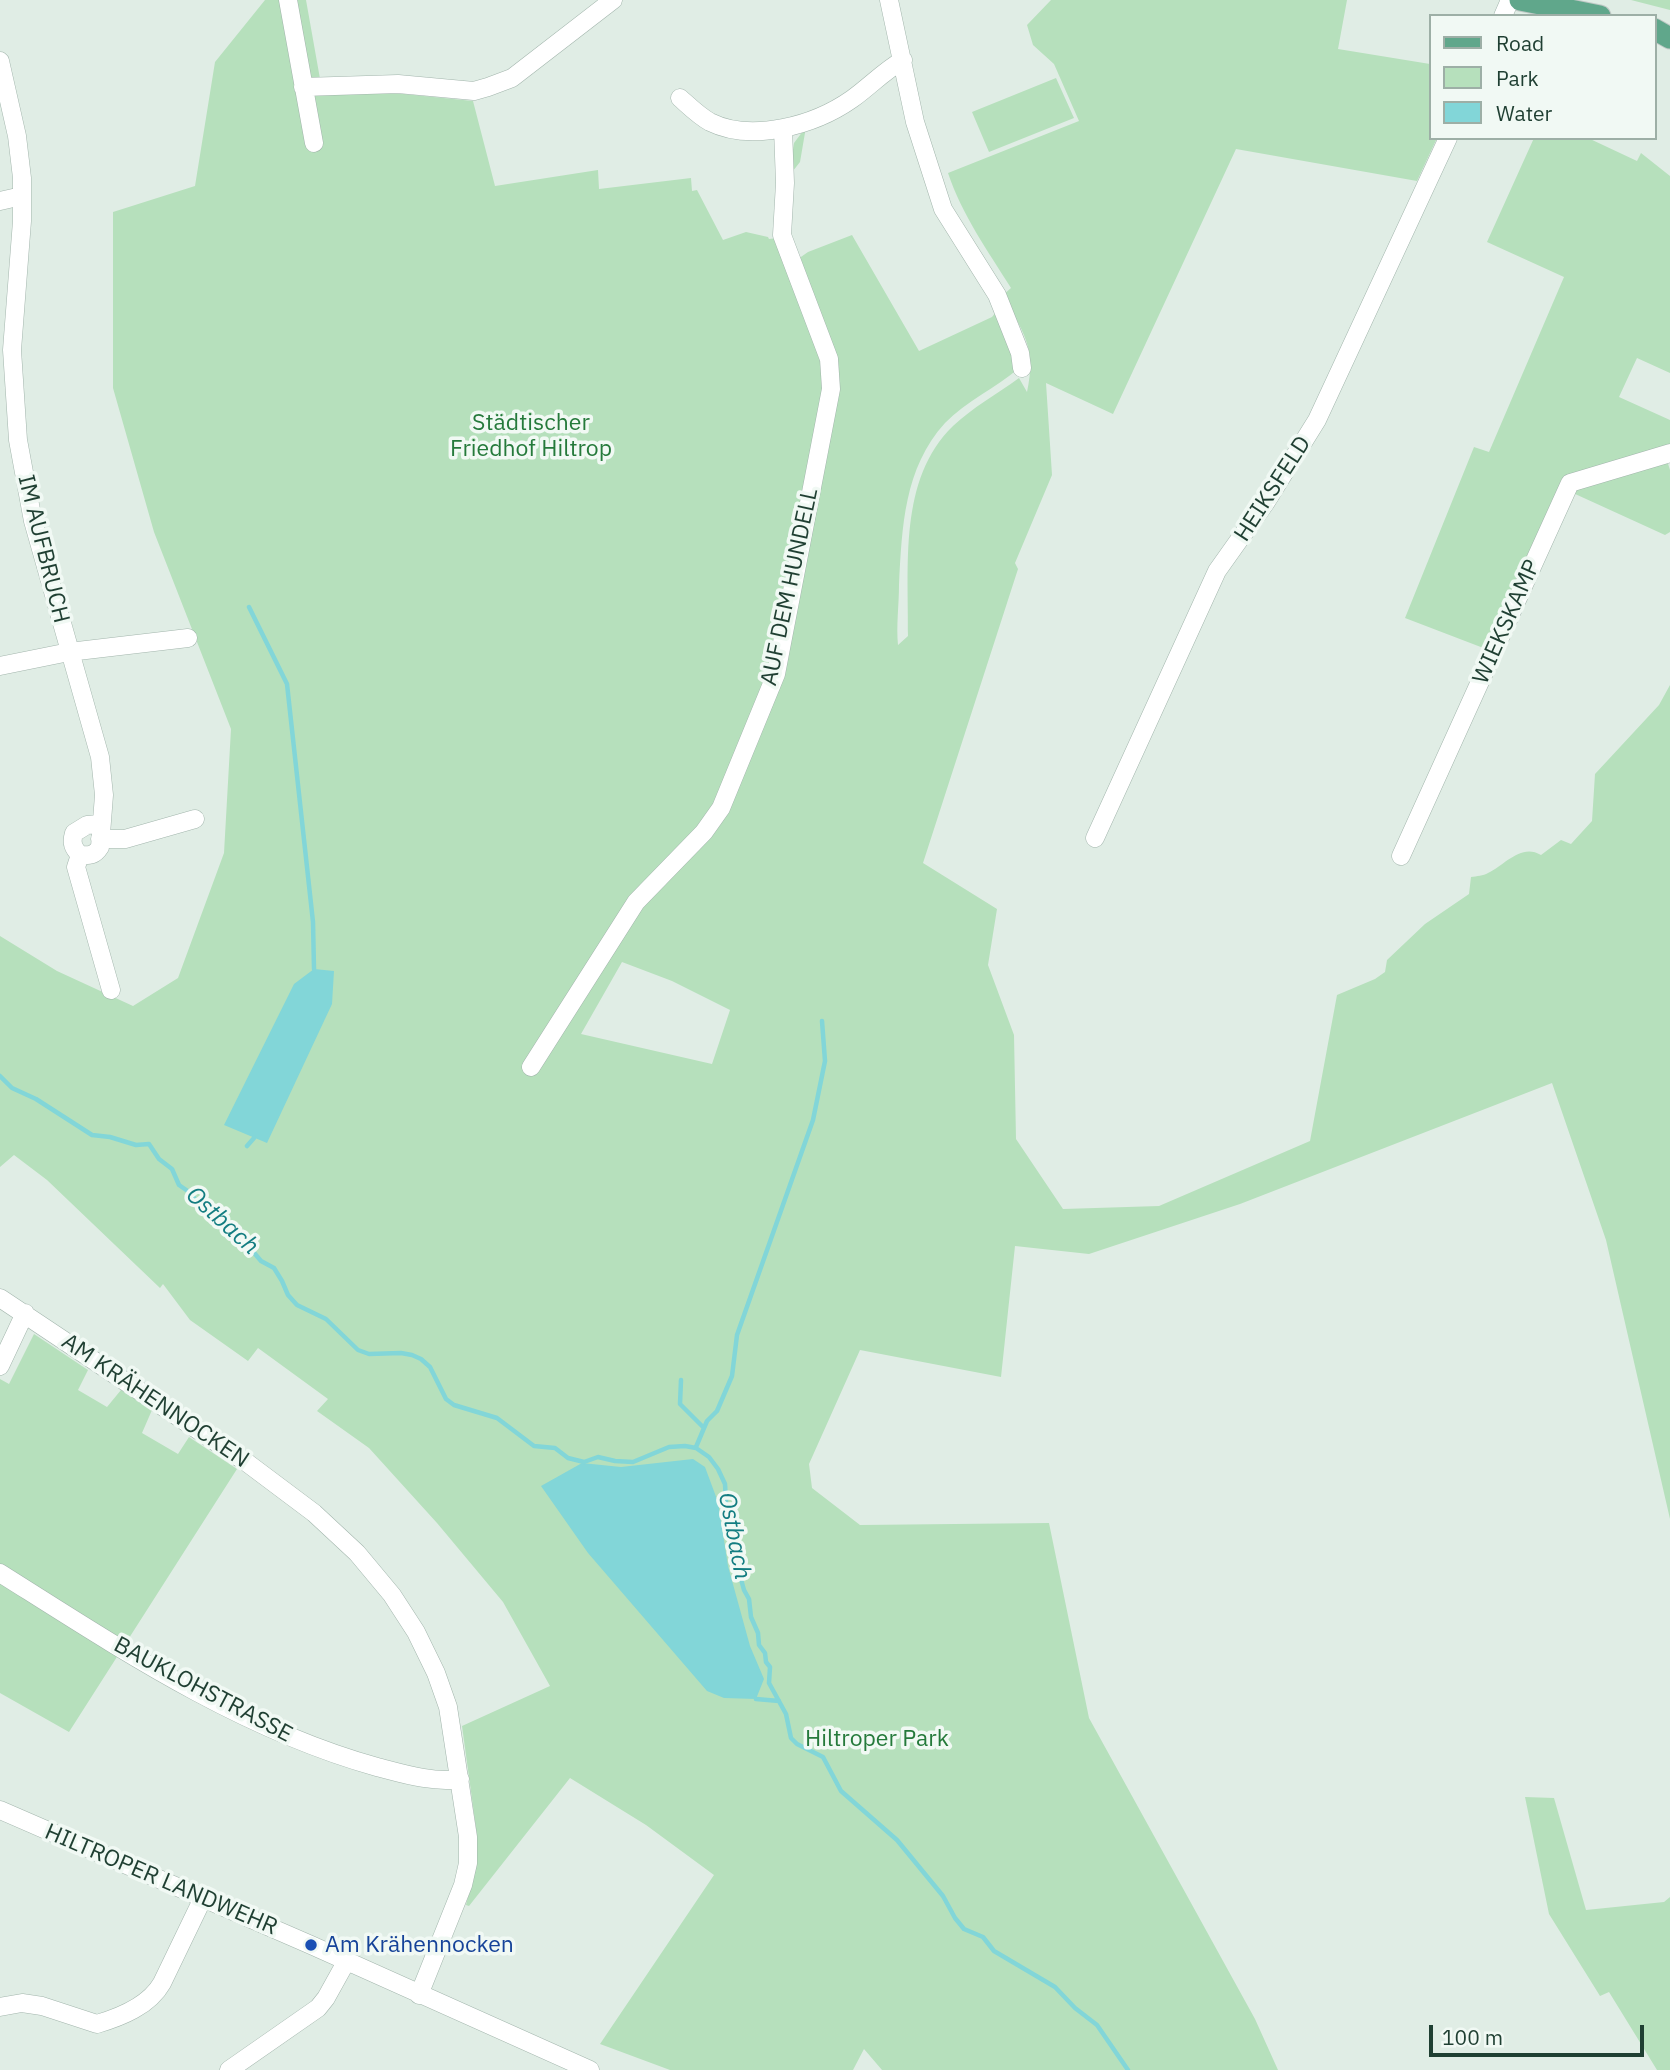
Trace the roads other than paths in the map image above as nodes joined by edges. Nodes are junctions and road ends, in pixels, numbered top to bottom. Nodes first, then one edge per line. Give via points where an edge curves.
1 (288, 0) edge
2 (613, 0) edge
3 (889, 0) edge
4 (1520, 0) edge
5 (1590, 14) edge
6 (903, 60) junction
7 (0, 61) edge
8 (303, 87) junction
9 (680, 98) dead end
10 (783, 129) junction
11 (1447, 140) edge
12 (314, 143) dead end
13 (22, 196) junction
14 (0, 201) edge
15 (1022, 368) dead end
16 (1670, 453) edge
17 (188, 638) dead end
18 (69, 652) junction
19 (0, 666) edge
20 (195, 819) dead end
21 (101, 832) junction
22 (1095, 838) dead end
23 (1401, 856) dead end
24 (111, 990) dead end
25 (531, 1067) dead end
26 (0, 1298) edge
27 (25, 1313) junction
28 (0, 1366) edge
29 (0, 1573) edge
30 (460, 1779) junction
31 (0, 1811) edge
32 (203, 1899) junction
33 (346, 1962) junction
34 (419, 1995) junction
35 (0, 2007) edge
36 (229, 2070) edge
37 (590, 2070) edge

1 - 8 street
2 - 8 street via 512,78 474,91 398,85
3 - 6 street
4 - 5 main road
6 - 10 street via 842,106
6 - 15 street via 915,122 943,209 997,295
7 - 13 street, IM AUFBRUCH via 17,136
8 - 12 street
9 - 10 street via 709,121 732,130
10 - 25 street, AUF DEM HUNDELL via 782,235 828,359 831,389 776,674 721,808 636,902
11 - 22 street, HEIKSFELD via 1317,420 1217,571
13 - 14 street
13 - 18 street, IM AUFBRUCH via 12,350 15,418 29,503
16 - 23 street, WIEKSKAMP via 1570,483
17 - 18 street
18 - 19 street
18 - 21 street, IM AUFBRUCH via 100,757
20 - 21 street via 125,839
21 - 24 street via 87,825 74,833 74,848 80,855 76,867
26 - 27 street, AM KRÄHENNOCKEN
27 - 28 street
27 - 30 street, AM KRÄHENNOCKEN via 246,1462 314,1513 357,1553 416,1632 436,1673 448,1707
29 - 30 street, BAUKLOHSTRASSE via 170,1677 269,1729 404,1774 443,1782
30 - 34 street, AM KRÄHENNOCKEN via 468,1863
31 - 32 street, HILTROPER LANDWEHR
32 - 33 street, HILTROPER LANDWEHR
32 - 35 street via 155,1995 146,2002 97,2024 42,2006
33 - 34 street, HILTROPER LANDWEHR
33 - 36 street via 317,2008
34 - 37 street, HILTROPER LANDWEHR

